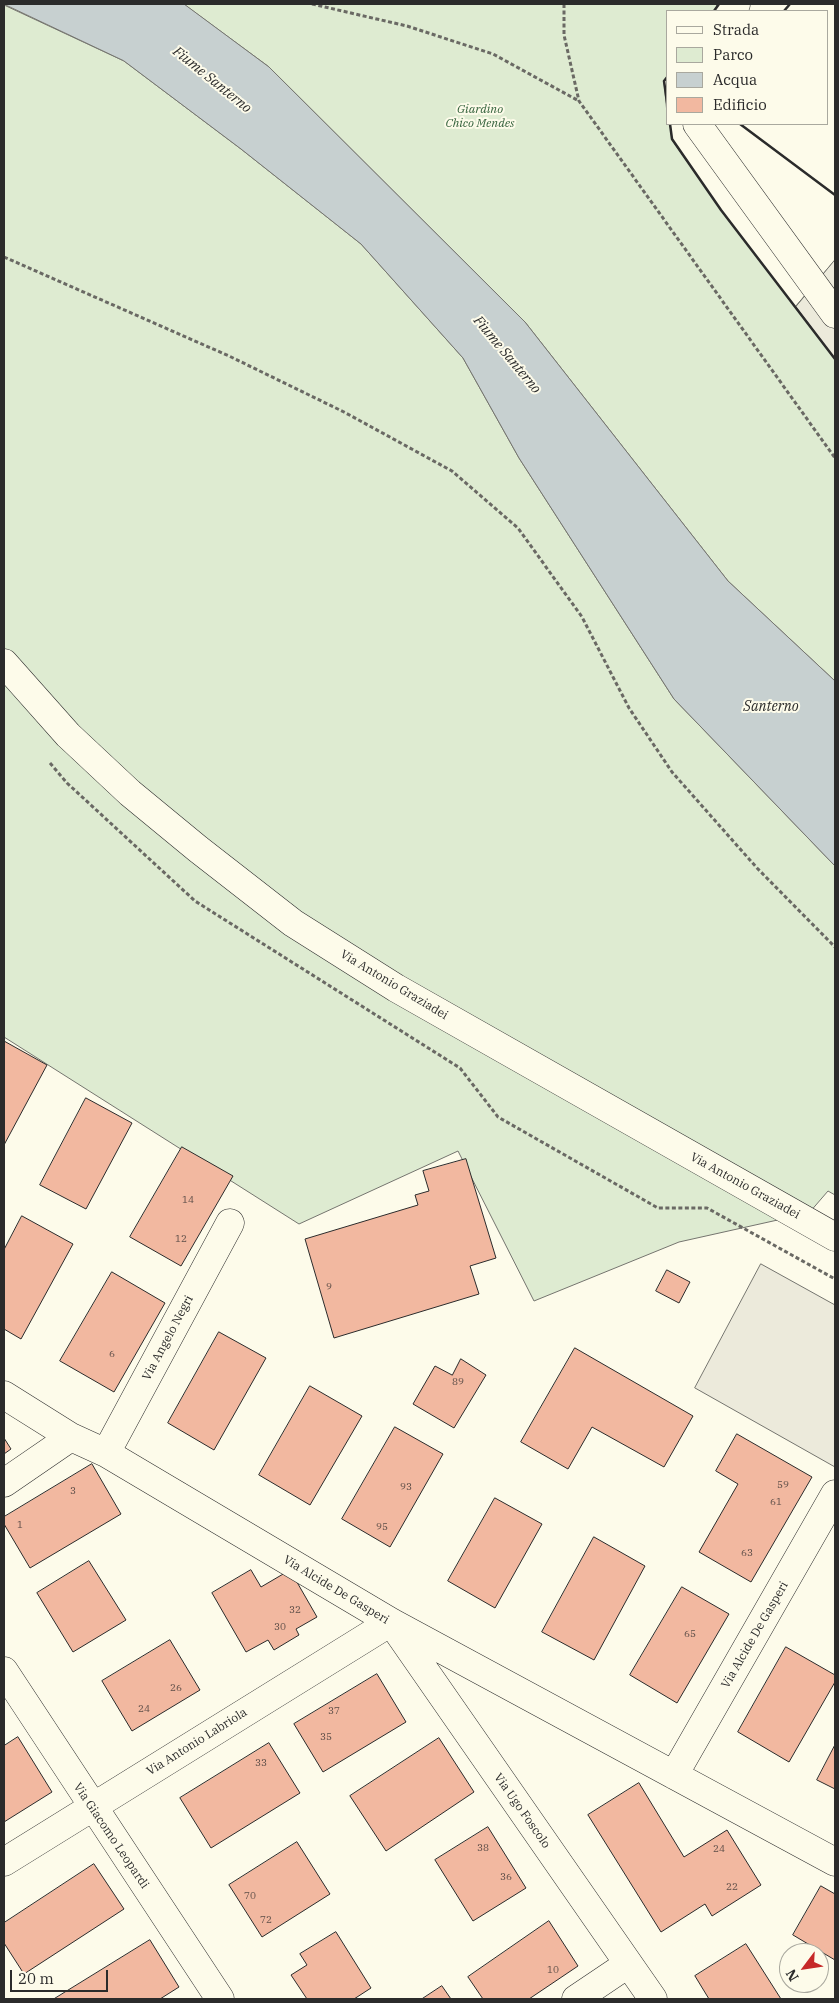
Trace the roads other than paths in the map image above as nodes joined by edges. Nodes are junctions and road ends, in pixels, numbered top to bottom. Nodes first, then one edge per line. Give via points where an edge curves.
1 (698, 125) edge
2 (832, 302) edge
3 (4, 663) edge
4 (230, 1223) dead end
5 (835, 1237) edge
6 (4, 1395) edge
7 (71, 1436) junction
8 (106, 1452) junction
9 (4, 1483) edge
10 (835, 1494) edge
11 (391, 1622) junction
12 (4, 1671) edge
13 (674, 1775) junction
14 (91, 1807) junction
15 (4, 1862) edge
16 (835, 1862) edge
17 (628, 1964) junction
18 (220, 1999) edge
19 (576, 1999) edge
20 (653, 1999) edge

1 - 2 street
3 - 5 street, Via Antonio Graziadei via 68,735 130,793 293,923 396,988
4 - 8 street, Via Angelo Negri
6 - 7 street, Via Alcide De Gasperi
7 - 8 street, Via Alcide De Gasperi
7 - 9 street
8 - 11 street, Via Alcide De Gasperi
10 - 13 street, Via Alcide De Gasperi
11 - 13 street, Via Alcide De Gasperi
11 - 14 street, Via Antonio Labriola
11 - 17 street, Via Ugo Foscolo
12 - 14 street, Via Giacomo Leopardi
13 - 16 street, Via Alcide De Gasperi
14 - 15 street, Via Antonio Labriola
14 - 18 street, Via Giacomo Leopardi
17 - 19 street
17 - 20 street, Via Ugo Foscolo

